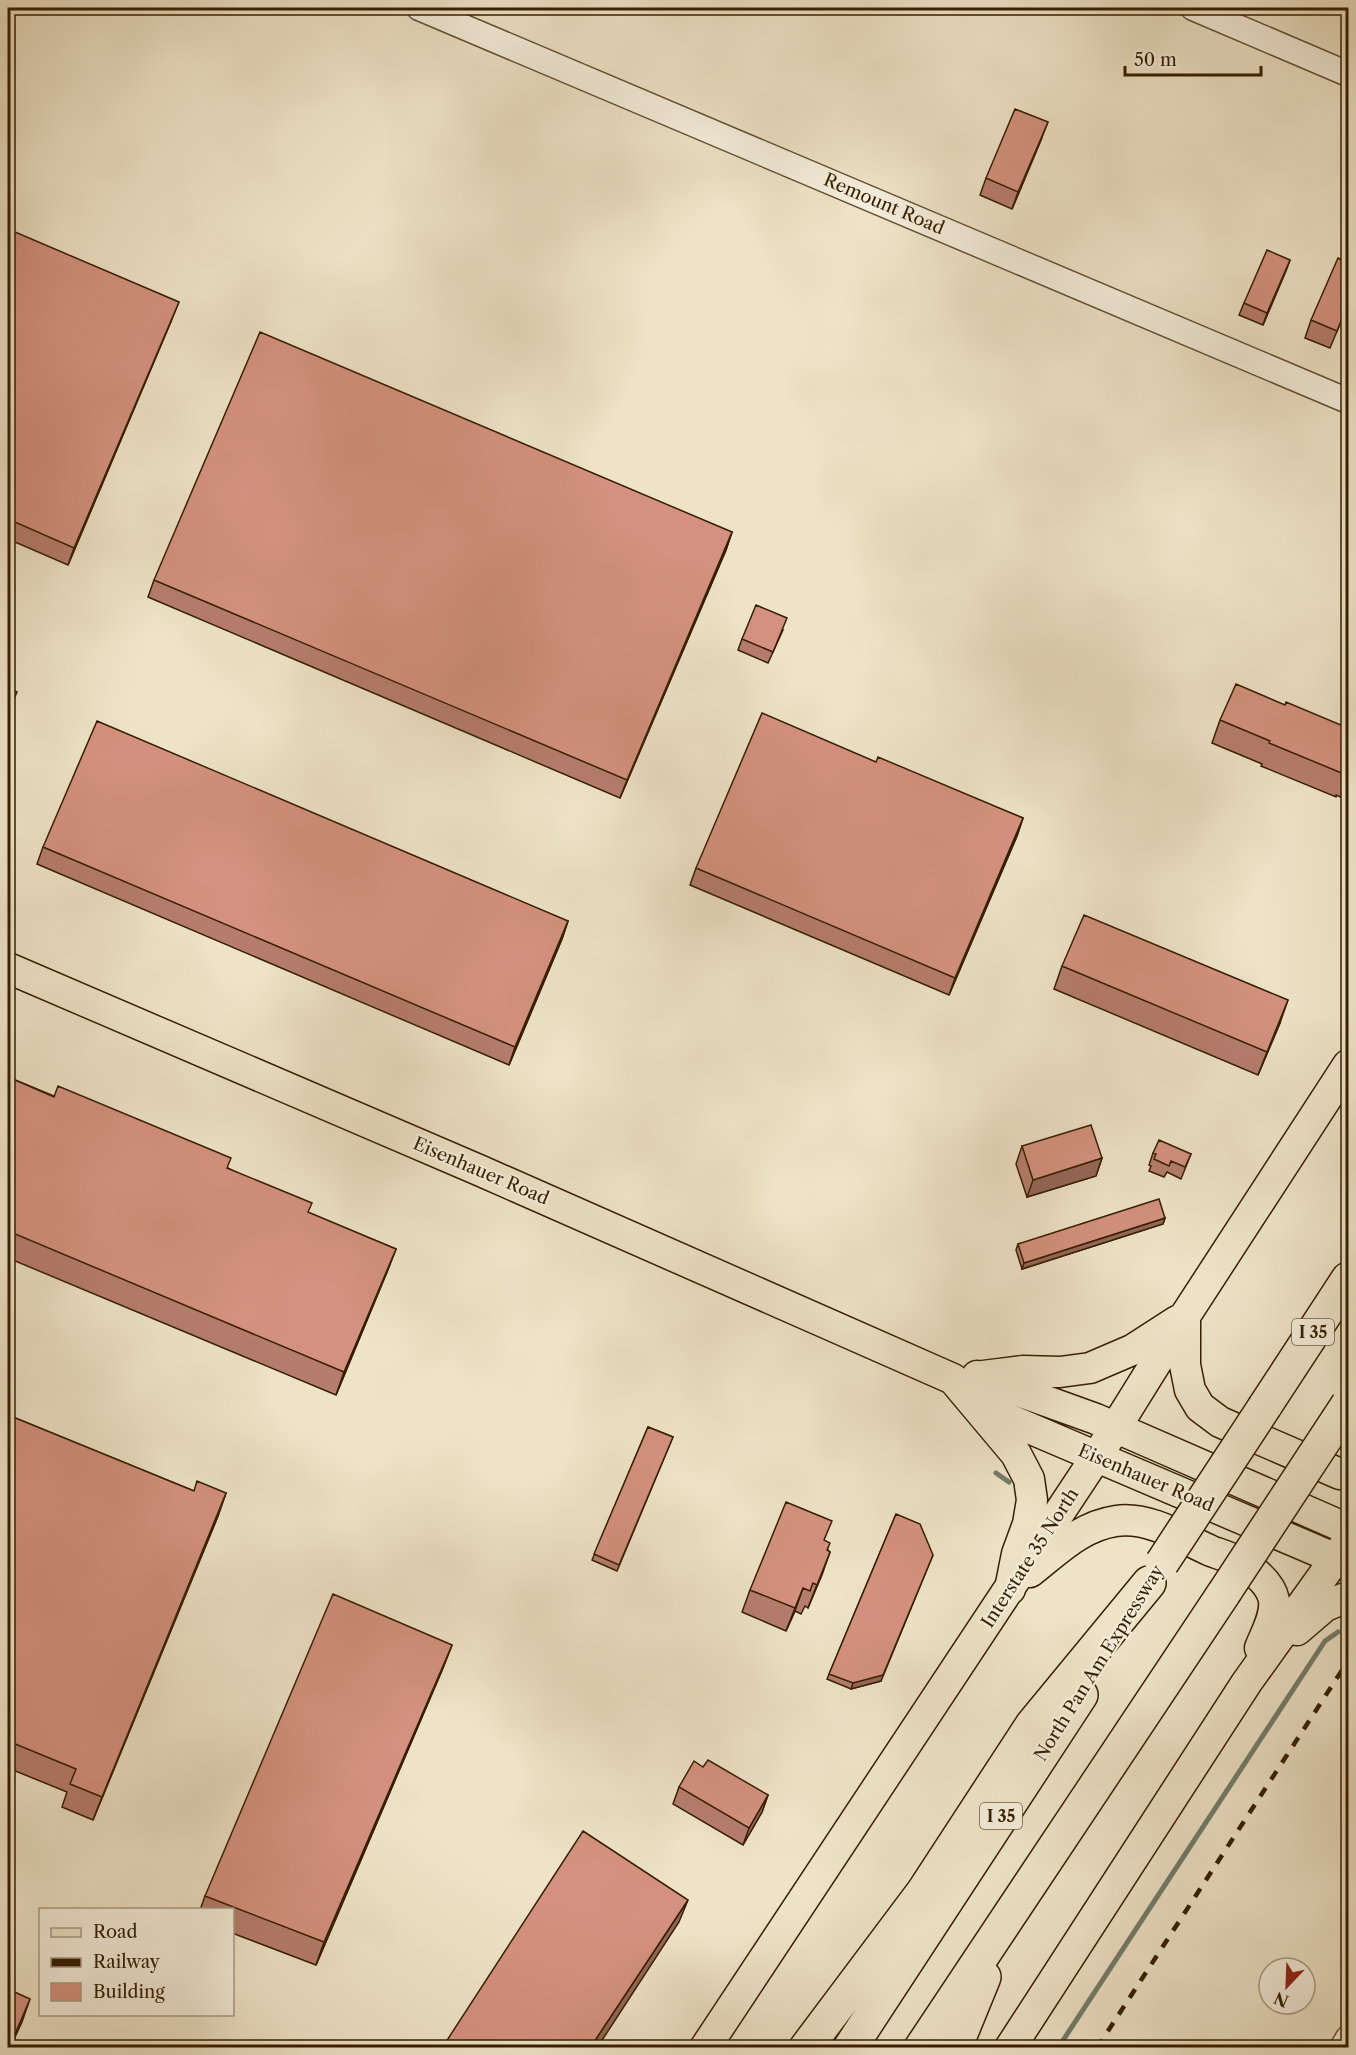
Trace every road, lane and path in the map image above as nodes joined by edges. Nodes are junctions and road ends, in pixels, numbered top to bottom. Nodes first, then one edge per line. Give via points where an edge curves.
1 (419, 8) edge
2 (1193, 8) edge
3 (1348, 74) edge
4 (1348, 401) edge
5 (8, 968) edge
6 (1348, 1065) edge
7 (1348, 1255) edge
8 (1348, 1279) edge
9 (1185, 1316) junction
10 (968, 1387) junction
11 (1271, 1395) junction
12 (1348, 1404) edge
13 (1116, 1427) junction
14 (1096, 1457) junction
15 (1348, 1473) edge
16 (1348, 1529) edge
17 (1344, 1555) edge
18 (1155, 1573) junction
19 (1010, 1589) junction
20 (1348, 1597) edge
21 (1247, 1682) junction
22 (1011, 1912) junction
23 (1348, 2038) edge
24 (705, 2048) edge
25 (806, 2048) edge
26 (850, 2048) edge
27 (921, 2048) edge
28 (955, 2048) edge
29 (1010, 2048) edge
30 (1342, 2048) edge

1 - 4 street, Remount Road
2 - 3 street
5 - 10 main road, Eisenhauer Road via 481,1171
6 - 9 main road, Interstate 35 North
7 - 11 highway
8 - 11 highway, North Pan Am Expressway / I 35
9 - 10 main road via 1132,1350 1090,1368 1023,1371
9 - 13 main road, Interstate 35 North
9 - 15 main road via 1185,1365 1190,1390 1200,1407 1220,1422 1341,1474
10 - 13 main road, Eisenhauer Road
10 - 14 main road, Eisenhauer Road
10 - 19 main road via 1029,1479 1032,1500 1028,1524
11 - 18 highway, North Pan Am Expressway / I 35, bridge
12 - 22 highway, bridge
13 - 14 main road, Interstate 35 North
13 - 16 main road, Eisenhauer Road
14 - 17 main road, Eisenhauer Road
14 - 19 main road, Interstate 35 North
17 - 21 main road
18 - 25 highway via 1032,1725 916,1901
18 - 26 highway, North Pan Am Expressway / I 35 via 1075,1704
19 - 21 main road via 1074,1537 1095,1526 1134,1521 1155,1526 1245,1565 1266,1582 1274,1600 1273,1617
19 - 24 main road, Interstate 35 North
20 - 21 main road via 1326,1606 1299,1627
21 - 29 main road
22 - 27 highway
22 - 28 highway
23 - 30 street

